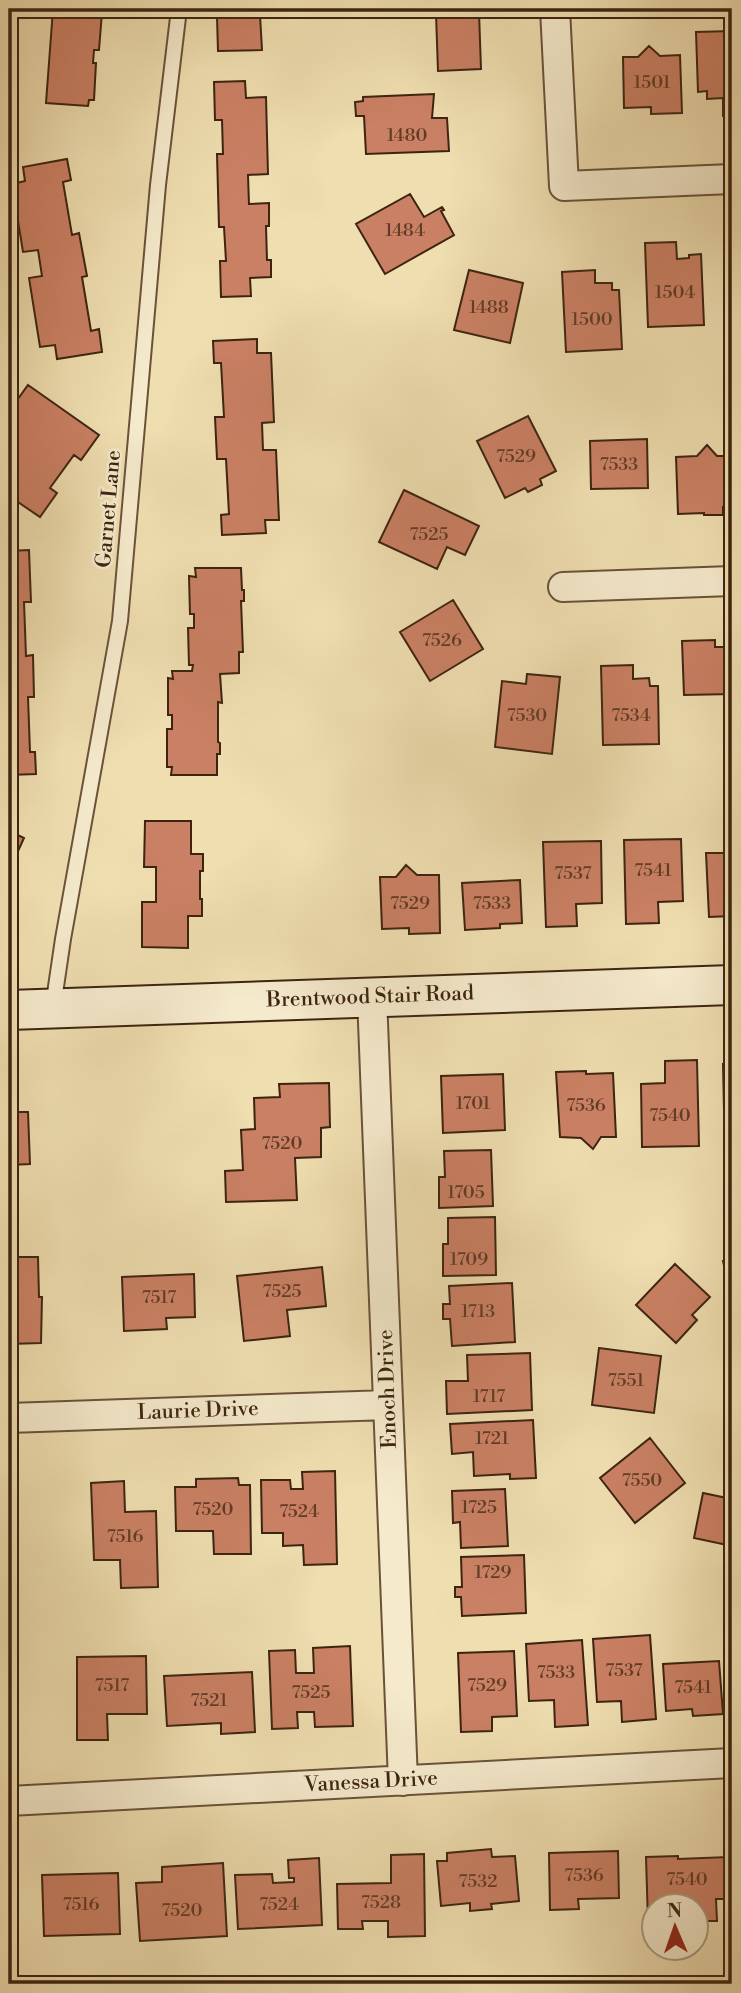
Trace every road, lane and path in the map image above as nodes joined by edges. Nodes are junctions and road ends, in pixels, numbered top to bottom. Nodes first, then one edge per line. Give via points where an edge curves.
1 (178, 9) edge
2 (555, 9) edge
3 (732, 179) edge
4 (732, 581) edge
5 (563, 587) dead end
6 (732, 985) edge
7 (372, 997) junction
8 (52, 1008) junction
9 (9, 1010) edge
10 (388, 1405) junction
11 (9, 1418) edge
12 (732, 1763) edge
13 (403, 1781) junction
14 (9, 1801) edge

1 - 8 lane, Garnet Lane via 120,621
2 - 3 street via 564,186
4 - 5 street
6 - 7 main road, Brentwood Stair Road
7 - 8 main road, Brentwood Stair Road
7 - 10 street, Enoch Drive
8 - 9 main road, Brentwood Stair Road
10 - 11 street, Laurie Drive
10 - 13 street, Enoch Drive
12 - 13 street, Vanessa Drive
13 - 14 street, Vanessa Drive

